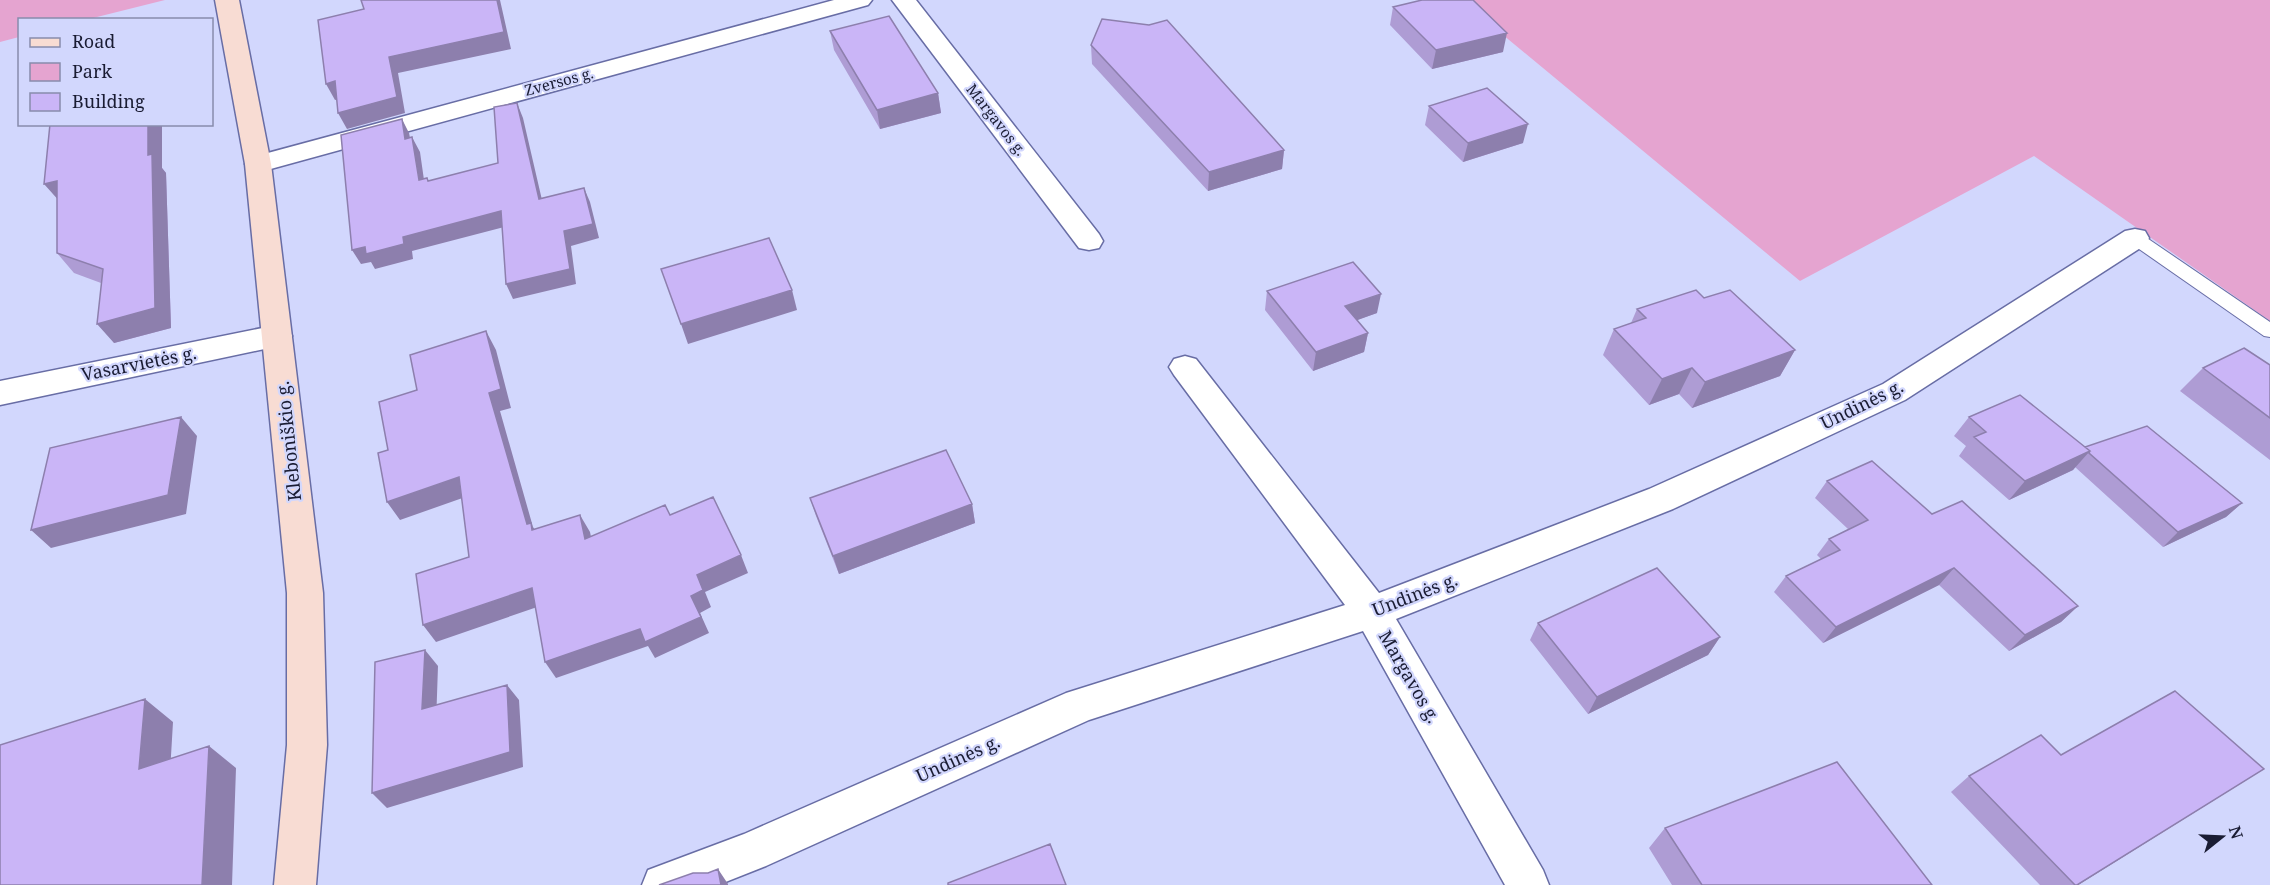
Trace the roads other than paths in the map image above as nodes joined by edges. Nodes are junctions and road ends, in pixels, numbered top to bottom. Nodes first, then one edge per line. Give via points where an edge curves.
1 (227, 0) edge
2 (860, 0) edge
3 (904, 0) edge
4 (258, 164) junction
5 (2135, 238) joint
6 (1089, 241) dead end
7 (2270, 331) edge
8 (278, 336) junction
9 (1185, 367) dead end
10 (0, 393) edge
11 (1372, 612) junction
12 (295, 885) edge
13 (663, 885) edge
14 (1528, 885) edge

1 - 4 street, Kleboniškio g.
2 - 4 street, Zversos g.
3 - 6 street, Margavos g.
4 - 8 street, Kleboniškio g.
5 - 7 lane
5 - 11 street, Undinės g. via 1894,392 1661,499
8 - 10 street, Vasarvietės g.
8 - 12 street, Kleboniškio g. via 305,593 308,745
9 - 11 street, Margavos g.
11 - 13 street, Undinės g. via 1080,705 751,852
11 - 14 street, Margavos g.

